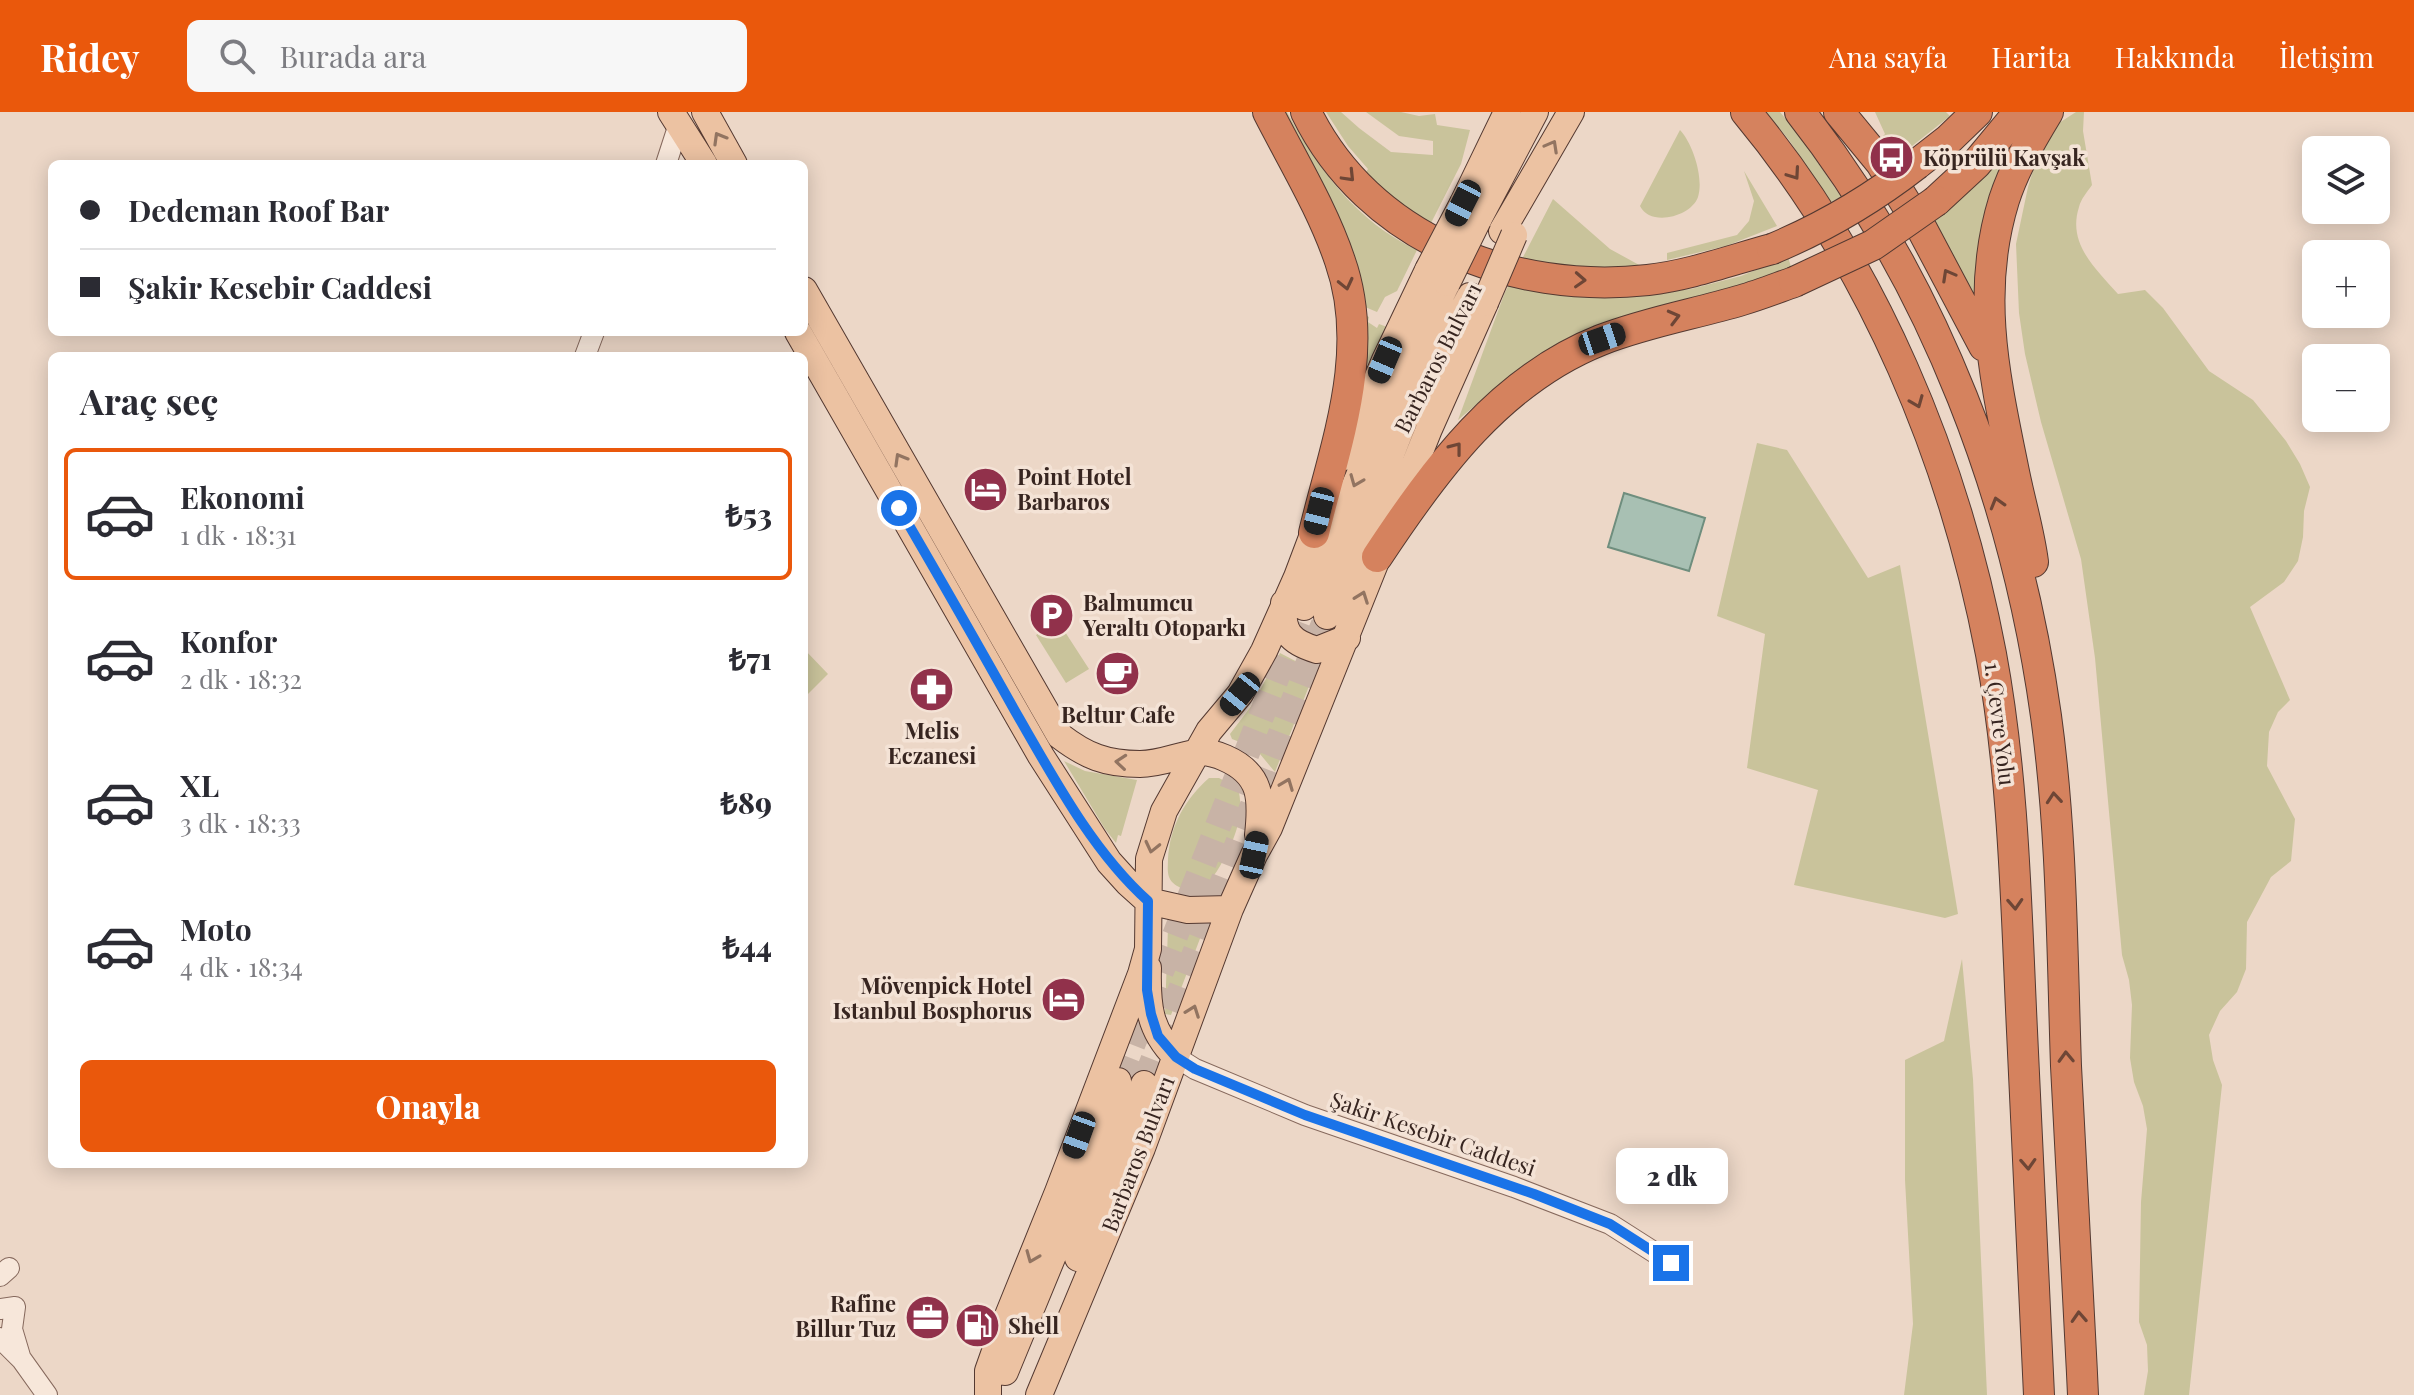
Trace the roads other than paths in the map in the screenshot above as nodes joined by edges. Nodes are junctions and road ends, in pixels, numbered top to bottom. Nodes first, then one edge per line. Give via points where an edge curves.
1 (705, 112) edge
2 (1268, 112) edge
3 (1306, 112) edge
4 (1507, 112) edge
5 (1522, 112) edge
6 (1535, 112) edge
7 (1571, 112) edge
8 (1746, 112) edge
9 (1800, 112) edge
10 (1839, 112) edge
11 (1977, 112) edge
12 (2019, 112) edge
13 (2048, 112) edge
14 (677, 116) edge
15 (667, 160) edge
16 (702, 160) edge
17 (732, 160) edge
18 (1470, 211) junction
19 (1458, 288) junction
20 (808, 298) edge
21 (801, 336) edge
22 (1995, 370) junction
23 (1314, 533) junction
24 (1377, 557) junction
25 (956, 581) junction
26 (1305, 608) junction
27 (1347, 638) junction
28 (2046, 716) junction
29 (1198, 752) junction
30 (1254, 855) junction
31 (1148, 901) junction
32 (1230, 909) junction
33 (1148, 949) junction
34 (1176, 1057) junction
35 (1671, 1263) dead end
36 (8, 1308) edge
37 (0, 1338) edge
38 (22, 1360) junction
39 (47, 1395) edge
40 (991, 1395) edge
41 (1023, 1395) edge
42 (1039, 1395) edge
43 (2039, 1395) edge
44 (2083, 1395) edge

17 -> 1 main road
2 -> 23 highway via 1341,262 1351,311 1348,398
3 -> 11 highway, bridge via 1341,169 1418,234 1478,262 1567,280 1636,281 1684,274 1772,249 1820,228 1874,196
4 - 18 main road
5 - 18 main road
6 - 18 main road
19 -> 7 main road, Barbaros Bulvarı via 1508,233
8 -> 43 highway, 1. Çevre Yolu via 1811,197 1906,376 1964,539 1991,653 2007,771
28 -> 9 highway, 1. Çevre Yolu via 2012,553 1957,386 1895,254
22 -> 10 highway via 1923,231 1881,163
24 -> 12 highway, bridge via 1460,442 1534,375 1602,339 1794,282 1873,245 1936,201 1976,164
13 - 22 highway via 2020,162 1997,232 1988,306
14 - 15 street
14 - 16 main road
18 - 19 main road, bridge
19 -> 23 main road, Barbaros Bulvarı via 1379,373
19 - 24 main road, Barbaros Bulvarı via 1429,429
19 - 26 main road, Barbaros Bulvarı via 1404,421
25 -> 20 main road
21 - 25 main road
22 - 28 highway via 2032,552
23 - 26 main road, Barbaros Bulvarı
27 -> 24 main road, Barbaros Bulvarı
29 -> 25 main road via 1142,764 1081,752 1060,736
25 - 31 main road via 1041,756 1101,850
26 - 27 main road via 1282,617 1299,644 1317,650
26 - 29 main road, Barbaros Bulvarı via 1264,651
30 -> 27 main road, Barbaros Bulvarı
44 -> 28 highway, 1. Çevre Yolu via 2057,831
29 - 30 main road via 1238,765 1257,787 1260,817
29 -> 31 main road, Barbaros Bulvarı via 1157,827 1149,859
30 - 32 main road, Barbaros Bulvarı
31 - 32 main road via 1188,910
31 - 33 main road, Barbaros Bulvarı
34 -> 32 main road, Barbaros Bulvarı
33 - 34 main road via 1151,1014 1158,1036
33 -> 40 main road, Barbaros Bulvarı via 988,1371
34 - 35 street, Şakir Kesebir Caddesi via 1305,1115 1610,1224
34 - 42 main road, Barbaros Bulvarı
36 - 38 street
37 - 38 street
38 - 39 street
40 - 41 main road, Barbaros Bulvarı via 1131,1082 1067,1287

